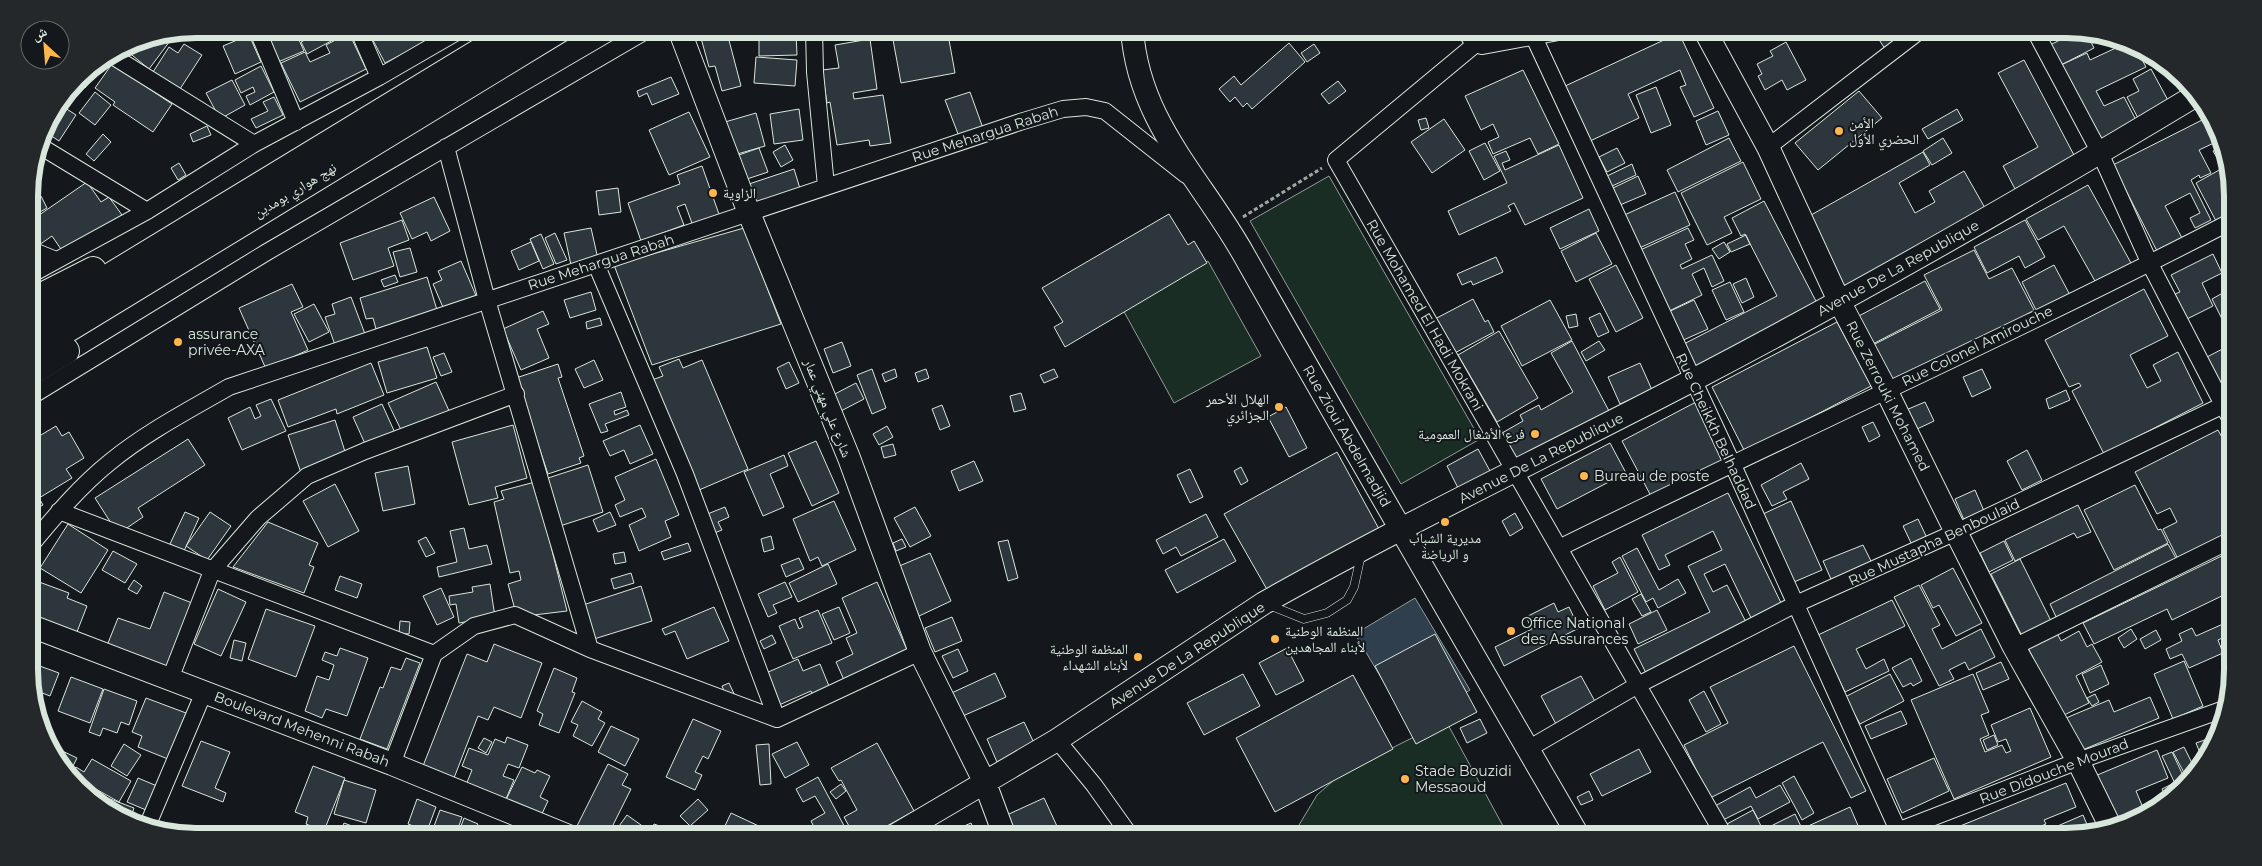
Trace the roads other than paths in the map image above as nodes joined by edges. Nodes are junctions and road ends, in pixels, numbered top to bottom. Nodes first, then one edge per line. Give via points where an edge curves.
1 (261, 38) edge
2 (362, 38) edge
3 (441, 38) edge
4 (503, 38) edge
5 (544, 38) edge
6 (634, 38) edge
7 (682, 38) edge
8 (814, 38) edge
9 (1133, 38) edge
10 (1471, 38) edge
11 (1534, 38) edge
12 (1709, 38) edge
13 (1910, 38) edge
14 (2039, 38) edge
15 (118, 58) edge
16 (379, 77) junction
17 (2191, 98) edge
18 (296, 122) junction
19 (254, 144) junction
20 (446, 147) junction
21 (1768, 147) junction
22 (45, 149) edge
23 (2100, 153) junction
24 (1198, 184) junction
25 (826, 186) junction
26 (147, 211) junction
27 (749, 213) junction
28 (2224, 226) edge
29 (191, 240) junction
30 (596, 264) junction
31 (2150, 264) junction
32 (39, 266) edge
33 (38, 298) edge
34 (487, 300) junction
35 (1839, 301) junction
36 (38, 321) edge
37 (38, 347) edge
38 (38, 368) edge
39 (1692, 380) junction
40 (1886, 390) junction
41 (38, 392) edge
42 (516, 394) junction
43 (2224, 396) edge
44 (2224, 405) edge
45 (1732, 463) junction
46 (1513, 472) junction
47 (59, 511) junction
48 (1400, 529) junction
49 (1956, 532) junction
50 (37, 537) edge
51 (2224, 543) edge
52 (1559, 548) junction
53 (1362, 550) junction
54 (212, 571) junction
55 (1264, 603) junction
56 (1796, 604) junction
57 (37, 628) edge
58 (2014, 647) junction
59 (590, 649) junction
60 (920, 652) junction
61 (434, 654) junction
62 (170, 679) junction
63 (1636, 686) junction
64 (204, 692) junction
65 (2218, 711) edge
66 (777, 719) junction
67 (1057, 740) junction
68 (1528, 749) junction
69 (2078, 761) junction
70 (392, 764) junction
71 (985, 783) junction
72 (149, 821) edge
73 (2108, 822) edge
74 (549, 828) edge
75 (908, 828) edge
76 (1002, 828) edge
77 (1125, 828) edge
78 (1574, 828) edge
79 (1719, 828) edge
80 (1896, 828) edge
81 (1914, 828) edge

1 - 18 street
2 - 16 street
3 - 16 street
4 - 29 main road, نهج هواري بومدين
5 - 29 main road, نهج هواري بومدين
6 - 20 street
7 - 27 main road, شارع علي مهني عمار
8 - 25 street
9 - 24 main road, Rue Zioui Abdelmadjid via 1147,98 1159,125
10 - 46 street, Rue Mohamed El Hadi Mokrani via 1444,68 1336,160
11 - 39 street, Rue Cheikkh Belhaddad
12 - 21 main road, Rue Zerrouki Mohamed
13 - 21 street
14 - 23 street
15 - 19 street
16 - 18 street
17 - 23 main road, Avenue De La Republique
18 - 19 street
19 - 26 street
20 - 34 street
20 - 41 street
21 - 35 main road, Rue Zerrouki Mohamed
22 - 26 street
23 - 31 street
23 - 35 main road, Avenue De La Republique
24 - 25 street, Rue Mehargua Rabah via 1105,111 1086,107 1063,109
24 - 48 main road, Rue Zioui Abdelmadjid via 1227,227
25 - 27 street, Rue Mehargua Rabah
26 - 32 street
27 - 30 street, Rue Mehargua Rabah
27 - 60 main road, شارع علي مهني عمار via 849,458
28 - 31 street, Rue Colonel Amirouche
29 - 33 main road via 87,272
29 - 36 main road, نهج هواري بومدين
29 - 37 main road, نهج هواري بومدين
29 - 38 main road via 114,320
30 - 34 street, Rue Mehargua Rabah
30 - 66 street via 685,474
31 - 40 street, Rue Colonel Amirouche
31 - 43 street
34 - 42 street
34 - 47 street, Rue Mehargua Rabah via 229,387 176,417 110,462
35 - 39 main road, Avenue De La Republique
35 - 40 main road, Rue Zerrouki Mohamed
39 - 45 street, Rue Cheikkh Belhaddad
39 - 46 main road, Avenue De La Republique
40 - 45 street, Rue Colonel Amirouche
40 - 49 main road, Rue Zerrouki Mohamed
42 - 54 street via 307,476 258,518
42 - 59 street
44 - 49 street, Rue Mustapha Benboulaid
45 - 52 street, Rue Colonel Amirouche
45 - 56 street, Rue Cheikkh Belhaddad
46 - 48 main road, Avenue De La Republique
46 - 52 street, Rue Mohamed El Hadi Mokrani
47 - 50 street, Rue Mehargua Rabah
47 - 54 street
48 - 53 main road, Avenue De La Republique
48 - 68 main road, Rue Zioui Abdelmadjid
49 - 56 street, Rue Mustapha Benboulaid
49 - 58 main road, Rue Zerrouki Mohamed
51 - 58 street
52 - 63 street, Rue Mohamed El Hadi Mokrani
53 - 55 main road, Avenue De La Republique
53 - 55 lane via 1354,587 1347,600 1327,613 1304,619
54 - 61 street
54 - 62 street
55 - 67 main road, Avenue De La Republique
56 - 63 street, Rue Mustapha Benboulaid
56 - 80 street, Rue Cheikkh Belhaddad
57 - 62 main road, Boulevard Mehenni Rabah
58 - 69 main road, Rue Zerrouki Mohamed
59 - 61 street via 515,615 474,626
59 - 66 street
60 - 66 street
60 - 71 main road, شارع علي مهني عمار
61 - 70 street
62 - 64 main road, Boulevard Mehenni Rabah
63 - 68 street, Rue Mustapha Benboulaid
63 - 79 street, Rue Mohamed El Hadi Mokrani
64 - 70 main road, Boulevard Mehenni Rabah
64 - 72 street
65 - 69 street, Rue Didouche Mourad
67 - 71 main road, Avenue De La Republique
67 - 77 street
68 - 78 main road, Rue Zioui Abdelmadjid
69 - 73 main road, Rue Zerrouki Mohamed
69 - 81 street, Rue Didouche Mourad
70 - 74 main road, Boulevard Mehenni Rabah
71 - 75 main road, Avenue De La Republique
71 - 76 main road, شارع علي مهني عمار

